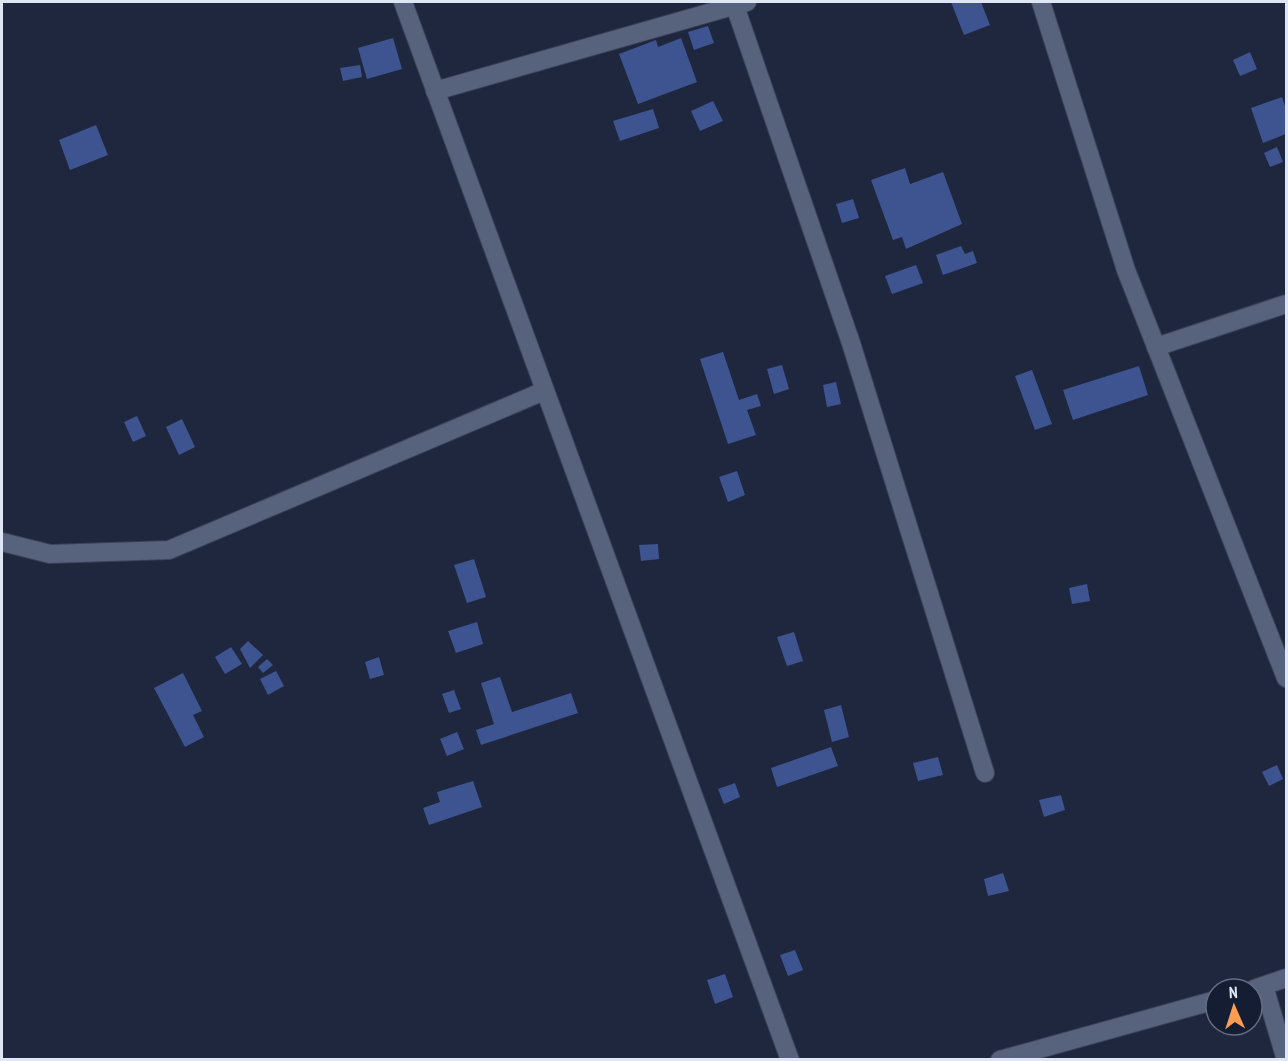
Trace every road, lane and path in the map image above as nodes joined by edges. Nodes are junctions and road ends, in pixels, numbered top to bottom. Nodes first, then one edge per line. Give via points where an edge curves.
1 (402, 2) edge
2 (1041, 2) edge
3 (741, 4) edge
4 (435, 91) junction
5 (1287, 304) edge
6 (1156, 347) junction
7 (544, 391) junction
8 (2, 542) edge
9 (1287, 678) edge
10 (985, 773) dead end
11 (1287, 978) edge
12 (1264, 986) edge
13 (1204, 1003) edge
14 (1264, 1003) edge
15 (790, 1059) edge
16 (1000, 1059) edge
17 (1286, 1059) edge

1 - 4 street
2 - 6 street via 1126,270
3 - 4 street
3 - 10 street
4 - 7 street
5 - 6 street
6 - 9 street
7 - 8 street via 169,550 50,554
7 - 15 street
11 - 12 street
13 - 16 street
14 - 17 street

